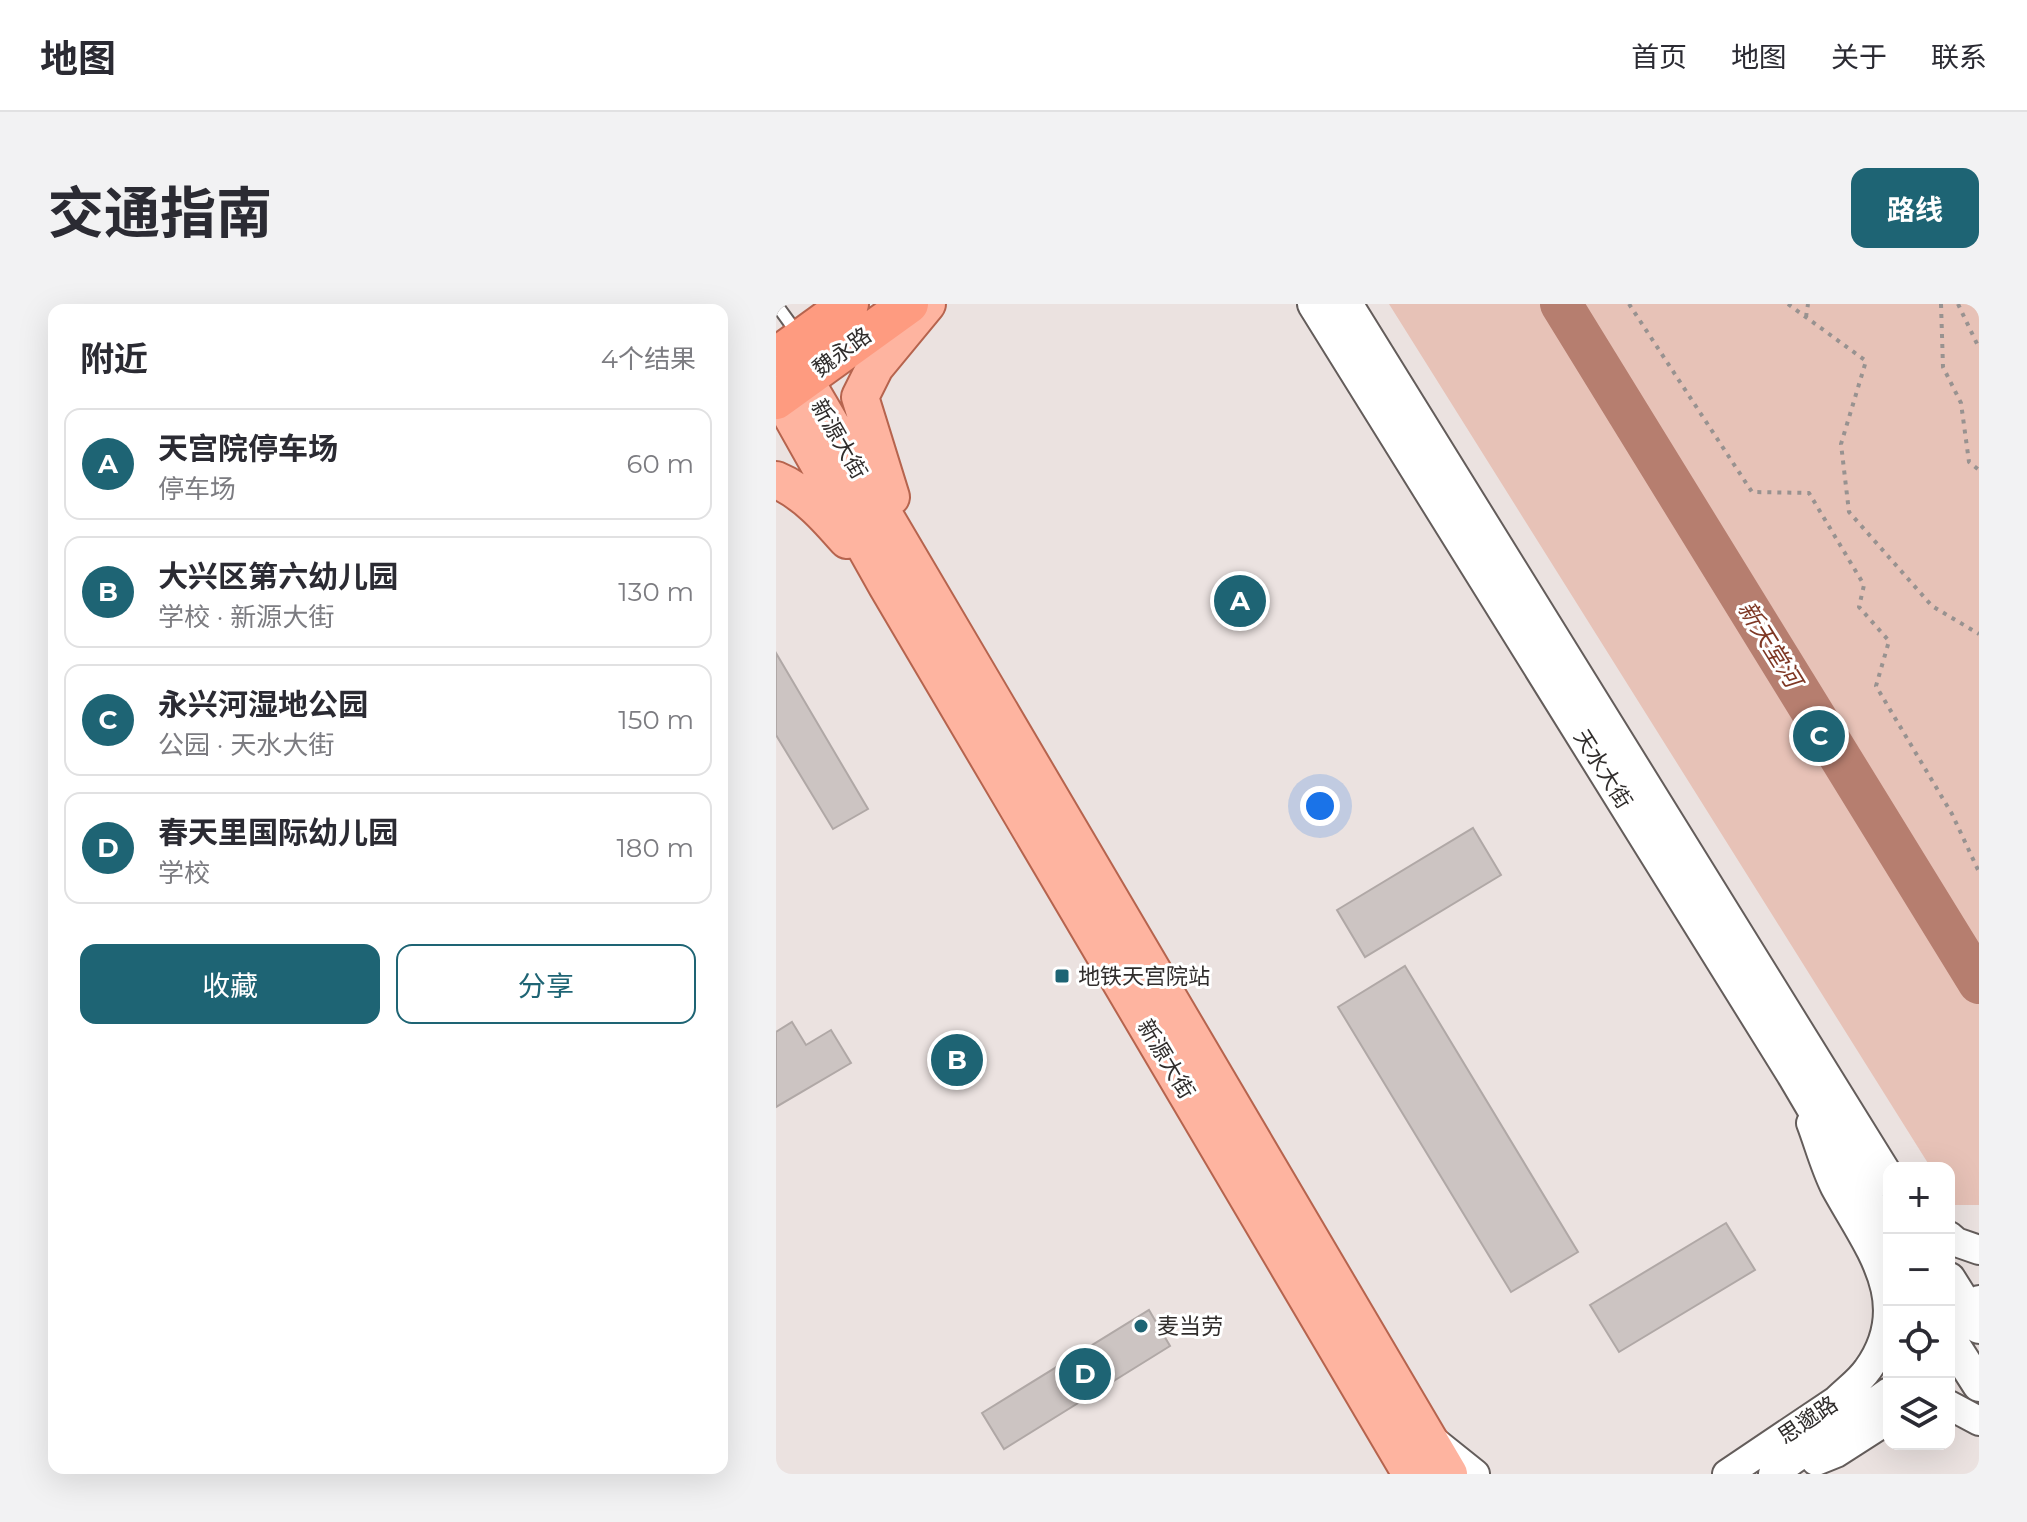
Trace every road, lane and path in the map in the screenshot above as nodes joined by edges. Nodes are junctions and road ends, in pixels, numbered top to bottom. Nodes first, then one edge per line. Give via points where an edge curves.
1 (776, 304) edge
2 (849, 304) edge
3 (909, 304) edge
4 (927, 304) edge
5 (1314, 304) edge
6 (1346, 304) edge
7 (1629, 304) edge
8 (1788, 304) edge
9 (1808, 304) edge
10 (1941, 304) edge
11 (1958, 304) edge
12 (1806, 317) junction
13 (1979, 348) edge
14 (783, 378) edge
15 (1979, 470) edge
16 (776, 480) edge
17 (902, 578) junction
18 (1979, 634) edge
19 (1979, 872) edge
20 (1793, 1074) junction
21 (1883, 1170) edge
22 (1887, 1234) edge
23 (1955, 1241) edge
24 (1979, 1250) edge
25 (1955, 1300) edge
26 (1963, 1328) edge
27 (1883, 1368) edge
28 (1979, 1385) edge
29 (1883, 1395) edge
30 (1837, 1400) junction
31 (1955, 1408) edge
32 (1979, 1421) edge
33 (1883, 1423) edge
34 (1384, 1429) junction
35 (1426, 1434) junction
36 (1763, 1465) edge
37 (1393, 1474) edge
38 (1411, 1474) edge
39 (1449, 1474) edge
40 (1475, 1474) edge
41 (1716, 1474) edge
42 (1727, 1474) edge
43 (1781, 1474) edge

1 - 14 lane via 792,326
2 - 14 highway, 魏永路
3 - 14 highway, 魏永路
4 - 17 main road via 875,367 860,397
5 - 20 main road, 天水大街
6 - 21 main road, 天水大街
7 - 19 path via 1752,492 1809,493 1864,585 1859,607 1889,641 1876,686 1952,814
8 - 12 path
9 - 12 path
10 - 15 path via 1943,367 1961,403 1969,462
11 - 13 path
12 - 18 path via 1866,361 1841,444 1849,512 1932,606
14 - 17 main road, 新源大街
16 - 17 main road via 791,486
17 - 34 main road, 新源大街
17 - 35 main road, 新源大街
20 - 22 main road, 天水大街
20 - 30 street via 1833,1184 1877,1260 1887,1294 1888,1321 1880,1346 1868,1370
23 - 24 street
25 - 26 main road
26 - 28 main road
27 - 30 street, 思邈路
29 - 36 street, 思邈路
30 - 36 street, 思邈路
31 - 32 street
33 - 43 street via 1836,1453
34 - 37 street
34 - 38 main road, 新源大街
35 - 39 main road, 新源大街
35 - 40 street
36 - 41 street
36 - 42 street, 思邈路

